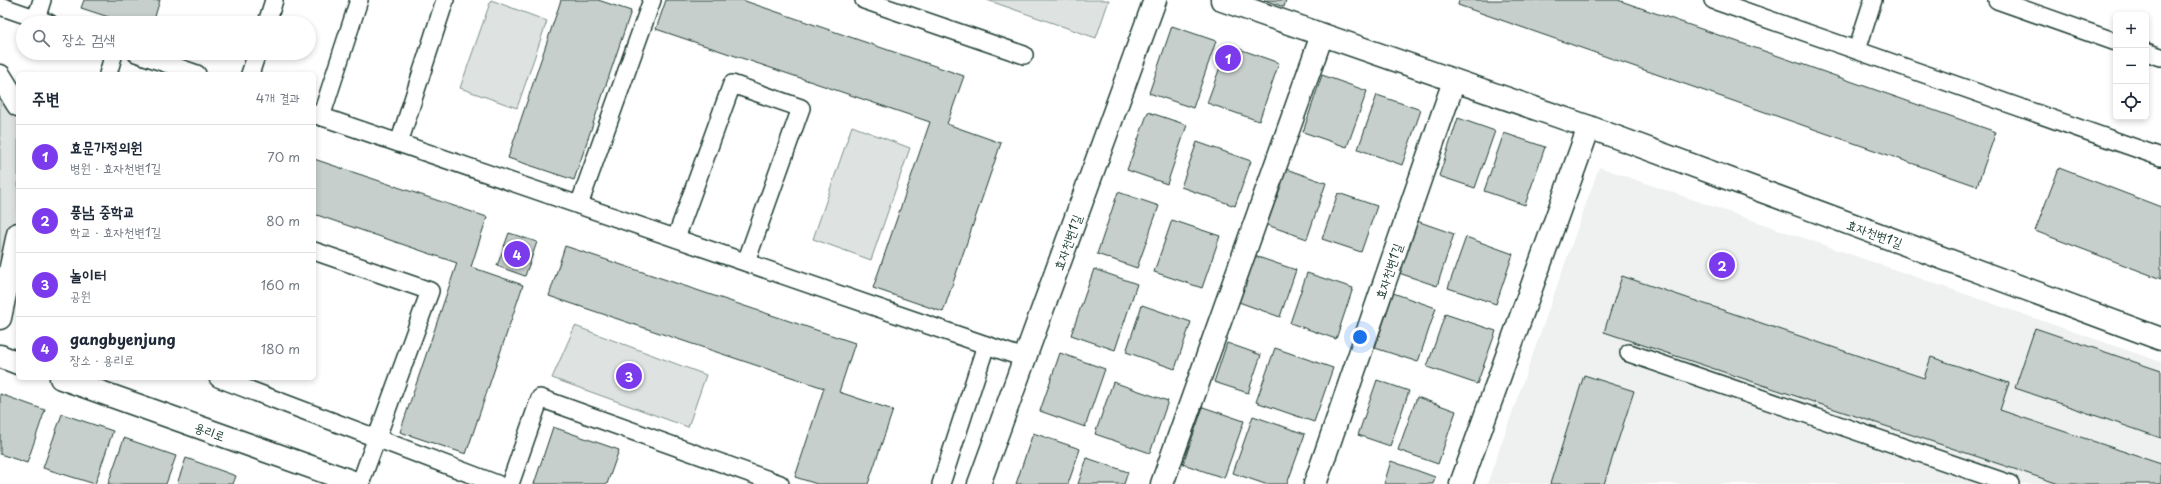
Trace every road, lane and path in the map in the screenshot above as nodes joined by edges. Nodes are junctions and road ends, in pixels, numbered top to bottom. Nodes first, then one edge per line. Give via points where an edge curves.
1 (42, 0) edge
2 (274, 0) edge
3 (359, 0) edge
4 (445, 0) edge
5 (652, 0) edge
6 (864, 0) edge
7 (1155, 0) edge
8 (1222, 0) edge
9 (1713, 0) edge
10 (1873, 0) edge
11 (1997, 0) edge
12 (0, 6) edge
13 (29, 16) edge
14 (43, 16) edge
15 (269, 16) edge
16 (1322, 35) junction
17 (2113, 41) edge
18 (1857, 50) junction
19 (2149, 53) edge
20 (1024, 55) dead end
21 (2161, 57) edge
22 (112, 60) edge
23 (156, 60) edge
24 (255, 60) edge
25 (109, 72) edge
26 (191, 72) edge
27 (251, 72) edge
28 (0, 76) edge
29 (1454, 80) junction
30 (16, 102) edge
31 (318, 115) edge
32 (1589, 127) junction
33 (399, 143) junction
34 (2161, 157) edge
35 (579, 205) junction
36 (676, 238) junction
37 (16, 243) edge
38 (316, 252) edge
39 (746, 262) junction
40 (0, 318) edge
41 (2161, 339) edge
42 (986, 345) junction
43 (1629, 353) dead end
44 (0, 356) edge
45 (1024, 358) junction
46 (16, 362) edge
47 (67, 380) edge
48 (223, 380) edge
49 (377, 438) junction
50 (360, 484) edge
51 (497, 484) edge
52 (510, 484) edge
53 (780, 484) edge
54 (941, 484) edge
55 (979, 484) edge
56 (1162, 484) edge
57 (1314, 484) edge
58 (1461, 484) edge
59 (2010, 484) edge

1 - 14 lane
2 - 15 lane
3 - 31 lane
4 - 33 lane
5 - 35 lane
6 - 20 lane
7 - 45 street, 효자천변1길
8 - 16 street, 효자천변1길
9 - 18 lane
10 - 18 lane
11 - 17 lane
12 - 13 lane
16 - 29 street, 효자천변1길
16 - 56 street
18 - 34 lane
19 - 21 lane
22 - 25 lane
23 - 26 lane
24 - 27 lane
28 - 30 street
29 - 32 street, 효자천변1길
29 - 57 street, 효자천변1길
31 - 33 lane
32 - 41 street, 효자천변1길
32 - 58 street
33 - 35 lane
35 - 36 lane
36 - 39 lane
36 - 39 lane via 732,84 802,108
37 - 40 street
38 - 49 lane via 430,291
39 - 42 lane
42 - 45 lane
42 - 54 lane
43 - 59 lane
44 - 46 street
45 - 55 street, 효자천변1길
47 - 50 street, 용리로
48 - 49 lane
49 - 50 lane
49 - 51 lane
52 - 53 lane via 540,398

